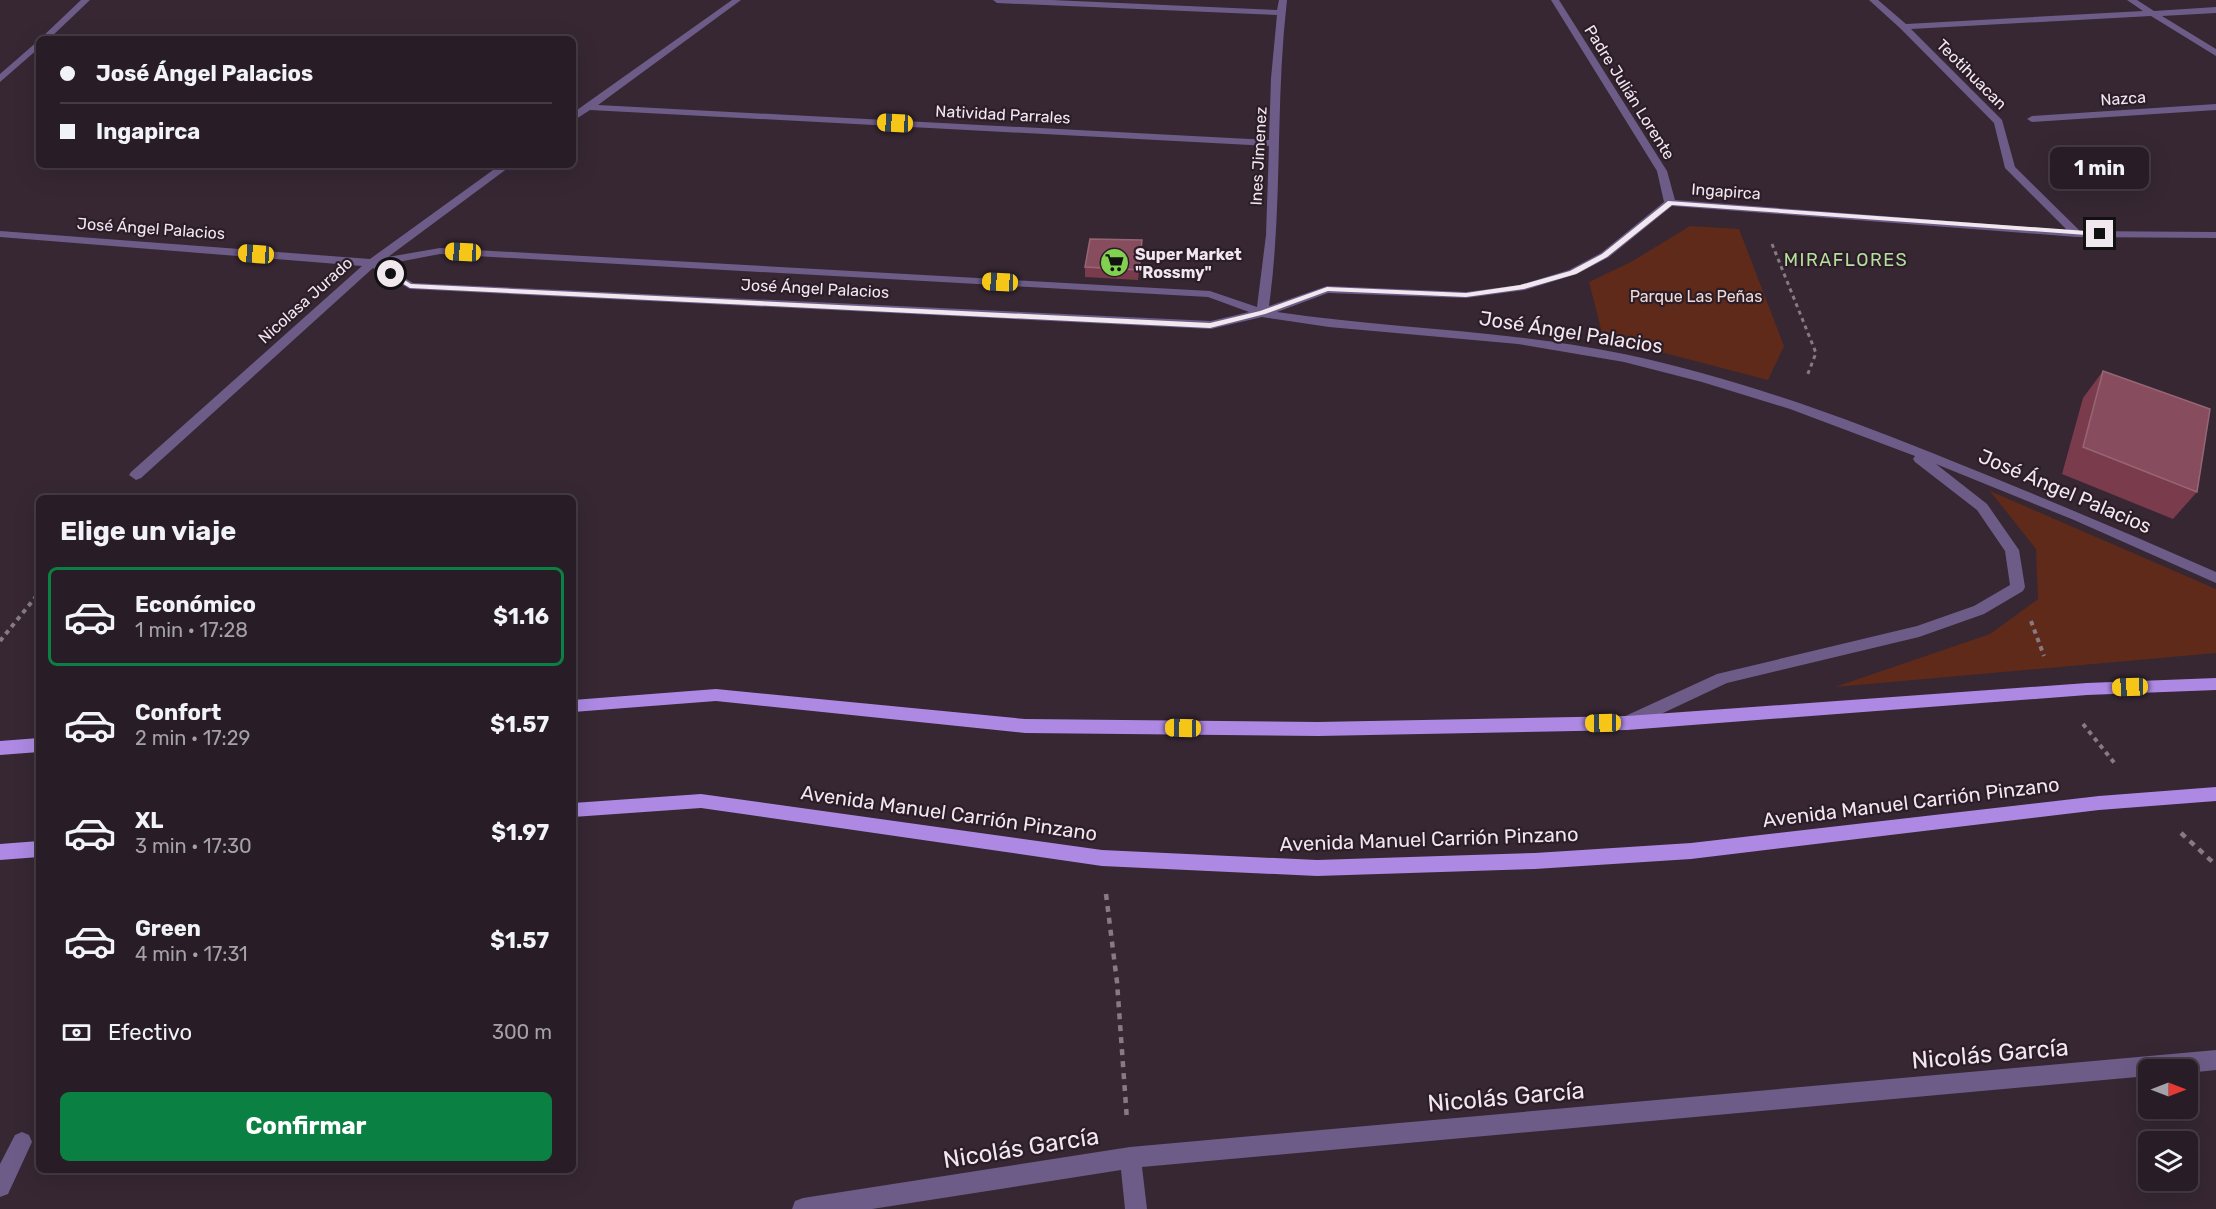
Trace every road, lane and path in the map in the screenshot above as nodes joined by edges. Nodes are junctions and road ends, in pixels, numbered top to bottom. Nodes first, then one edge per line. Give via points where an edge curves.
1 (86, 0) edge
2 (737, 0) edge
3 (997, 0) edge
4 (1283, 0) edge
5 (1555, 0) edge
6 (1873, 0) edge
7 (2131, 0) edge
8 (2216, 10) edge
9 (1281, 13) junction
10 (2154, 15) junction
11 (1904, 27) junction
12 (47, 36) edge
13 (36, 46) edge
14 (2216, 53) edge
15 (0, 79) edge
16 (587, 107) junction
17 (2216, 107) edge
18 (576, 116) edge
19 (2032, 119) dead end
20 (1273, 143) junction
21 (503, 168) edge
22 (1670, 203) junction
23 (1758, 210) junction
24 (0, 234) edge
25 (2077, 234) junction
26 (2216, 235) edge
27 (372, 263) junction
28 (1262, 313) junction
29 (1795, 406) junction
30 (1898, 444) junction
31 (136, 475) dead end
32 (2216, 578) edge
33 (2018, 587) junction
34 (36, 597) edge
35 (0, 641) edge
36 (2216, 684) edge
37 (2057, 691) junction
38 (576, 705) edge
39 (1627, 723) junction
40 (36, 745) edge
41 (0, 748) edge
42 (2216, 794) edge
43 (2144, 801) junction
44 (576, 810) edge
45 (36, 849) edge
46 (0, 852) edge
47 (1102, 858) junction
48 (2216, 1060) edge
49 (22, 1142) dead end
50 (1130, 1158) junction
51 (0, 1186) edge
52 (803, 1209) edge
53 (1136, 1209) edge

1 - 12 street
2 - 16 street
3 - 9 street
4 - 9 street, Ines Jimenez
5 - 22 street, Padre Julián Lorente via 1662,171
6 - 11 street, Teotihuacan
7 - 10 street
8 - 10 street
9 - 20 street, Ines Jimenez
10 - 11 street
10 - 14 street
11 - 25 street, Teotihuacan via 1999,122 2010,168
13 - 15 street
16 - 18 street
16 - 20 street, Natividad Parrales
17 - 19 street, Nazca
20 - 28 street, Ines Jimenez via 1267,285
21 - 27 street, Nicolasa Jurado
22 - 23 street, Ingapirca
22 - 28 street, Ingapirca via 1605,255 1573,272 1521,288 1466,295 1327,289
23 - 25 street, Ingapirca
23 - 29 path via 1816,353
24 - 27 street, José Ángel Palacios
25 - 26 street, Ingapirca
27 - 28 street, José Ángel Palacios via 440,251 1210,294
27 - 28 street, José Ángel Palacios via 410,286 1210,325
27 - 31 street, Nicolasa Jurado
28 - 29 street, José Ángel Palacios via 1518,340 1624,358
29 - 30 street, José Ángel Palacios
30 - 32 street, José Ángel Palacios via 2079,517
30 - 33 street, José Ángel Palacios via 1982,507 2012,550
33 - 37 path
33 - 39 street via 1979,610 1918,631 1723,678
34 - 35 path
36 - 37 main road
37 - 39 main road
37 - 43 path
38 - 39 main road via 716,695 1026,726 1318,729
40 - 41 main road
42 - 43 main road, Avenida Manuel Carrión Pinzano
43 - 47 main road, Avenida Manuel Carrión Pinzano via 1691,850 1535,861 1317,868
44 - 47 main road, Avenida Manuel Carrión Pinzano via 701,801
45 - 46 main road
47 - 50 path via 1117,982
48 - 50 street, Nicolás García
49 - 51 street
50 - 52 street, Nicolás García
50 - 53 street

